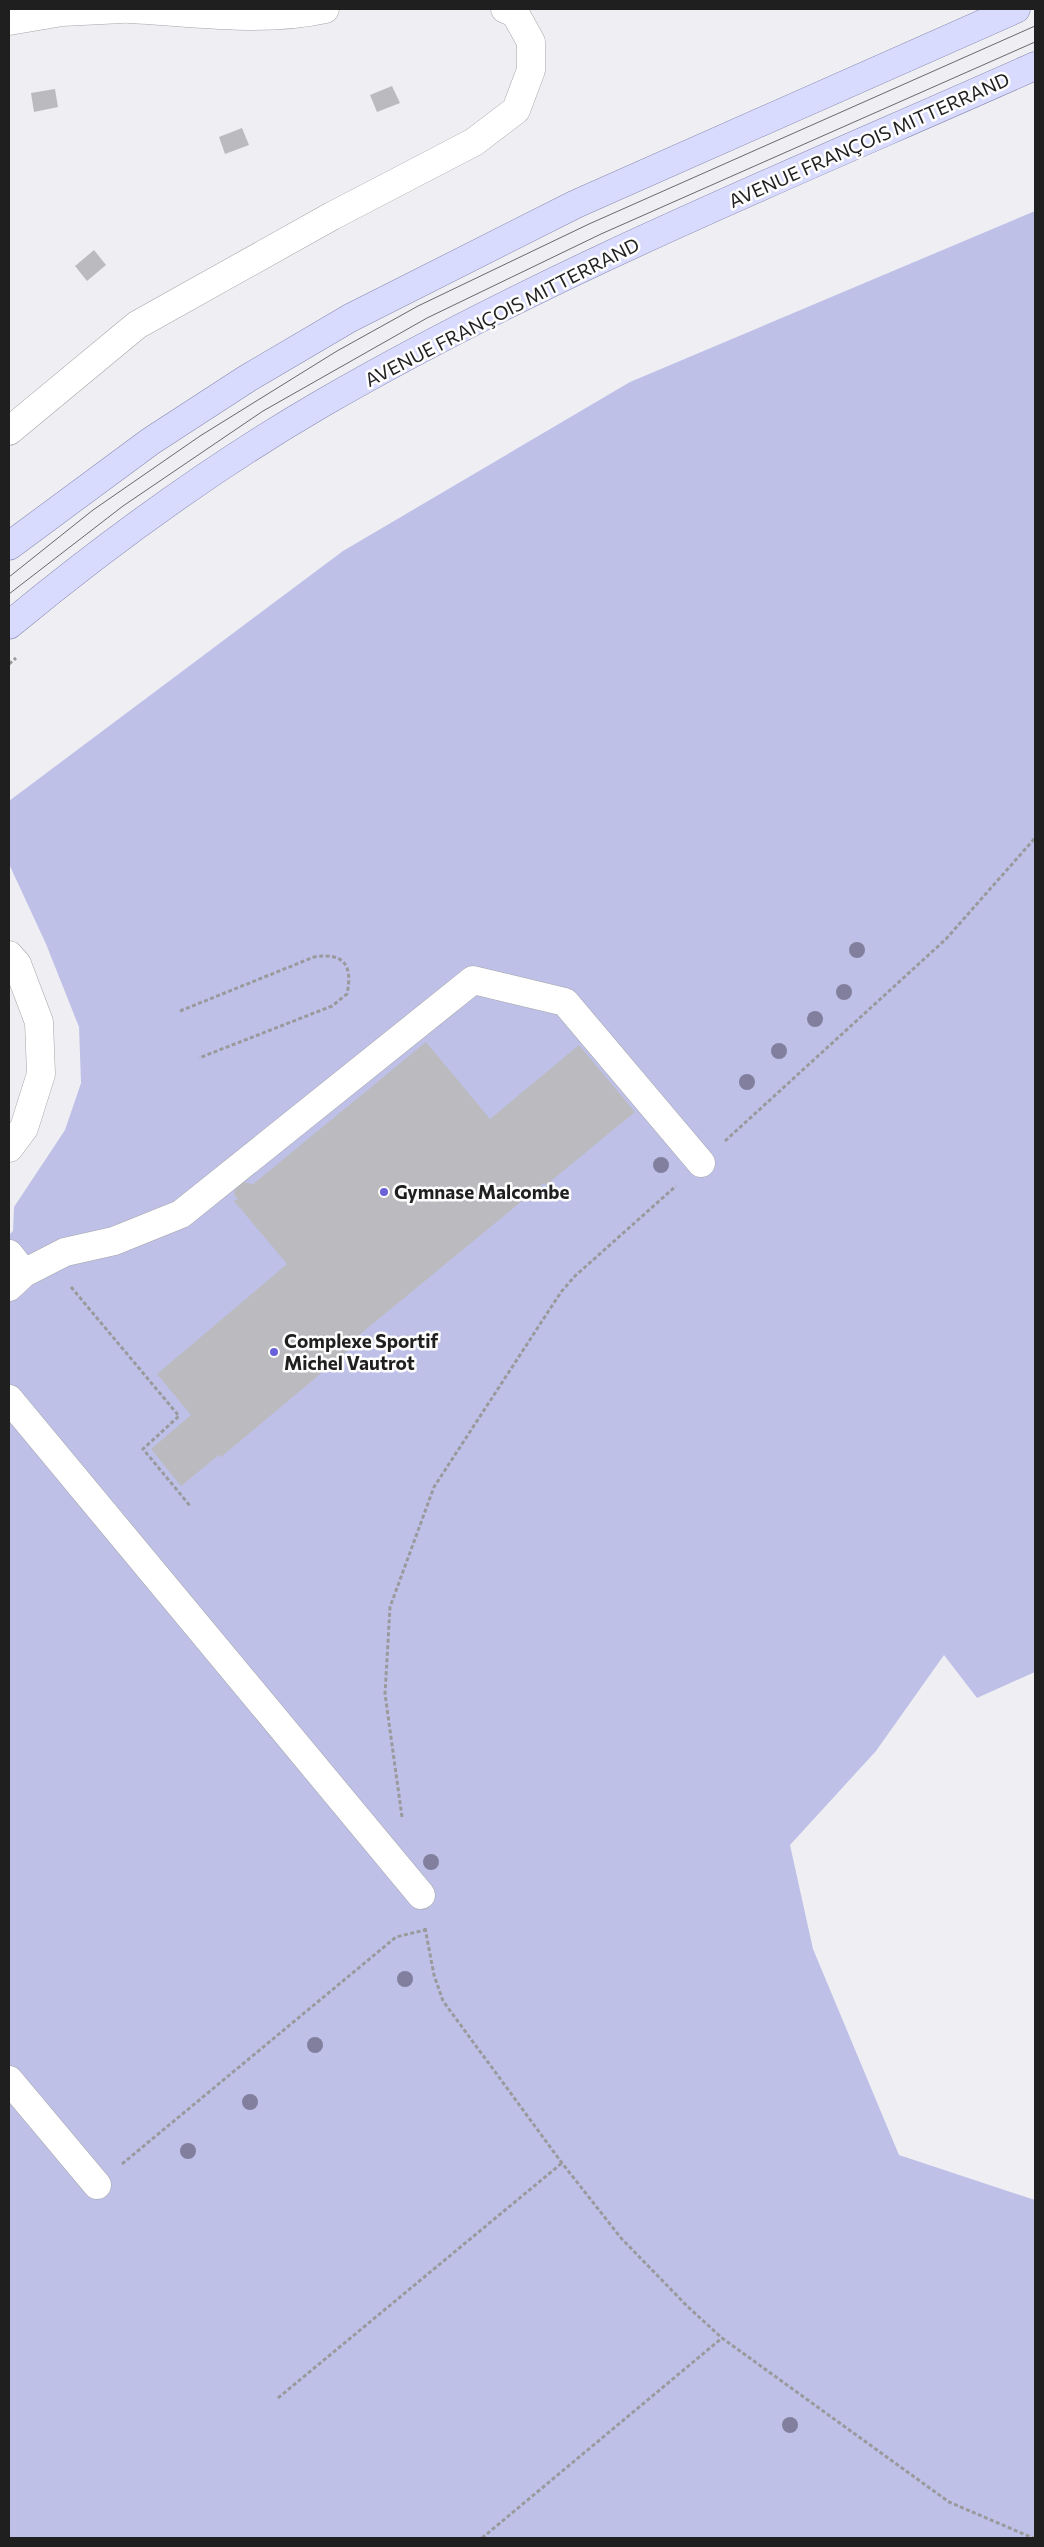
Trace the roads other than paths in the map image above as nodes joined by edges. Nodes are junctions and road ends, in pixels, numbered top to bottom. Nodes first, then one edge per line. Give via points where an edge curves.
1 (122, 9) edge
2 (129, 9) edge
3 (325, 9) edge
4 (505, 9) edge
5 (1016, 9) edge
6 (9, 21) edge
7 (1035, 66) edge
8 (9, 430) edge
9 (9, 546) edge
10 (9, 625) edge
11 (9, 955) edge
12 (9, 1148) edge
13 (701, 1163) road end
14 (14, 1271) edge
15 (9, 1399) edge
16 (421, 1895) road end
17 (9, 2080) edge
18 (97, 2186) road end

1 - 6 street via 62,12
2 - 3 street via 296,15
4 - 8 street via 515,13 531,42 531,70 516,110 474,142 332,216 136,325
5 - 9 main road via 576,204 350,318 248,378 151,441
7 - 10 main road, AVENUE FRANÇOIS MITTERRAND via 604,258 320,404 213,472 83,564
11 - 12 street via 17,964 39,1022 41,1074 24,1128
13 - 14 street via 566,1002 473,980 181,1214 114,1241 64,1252
15 - 16 street
17 - 18 street

